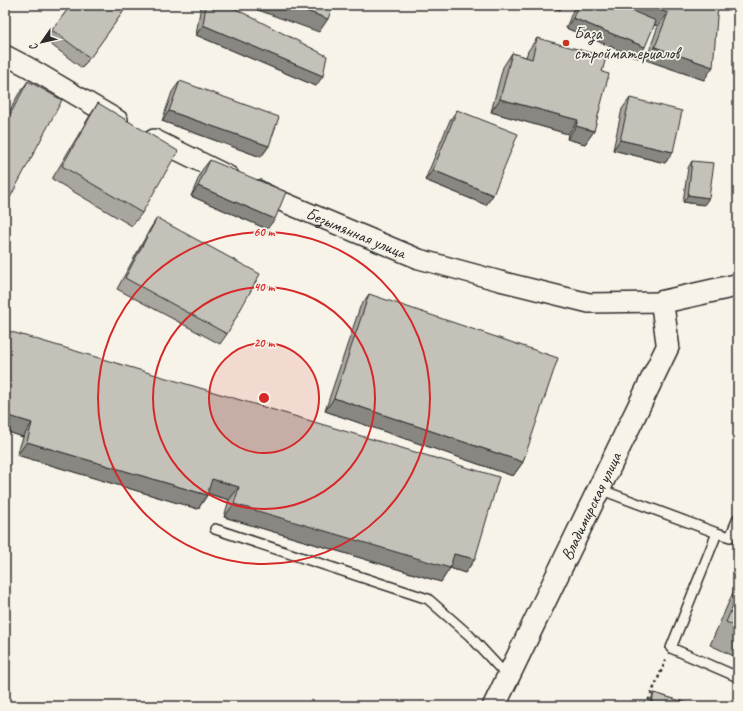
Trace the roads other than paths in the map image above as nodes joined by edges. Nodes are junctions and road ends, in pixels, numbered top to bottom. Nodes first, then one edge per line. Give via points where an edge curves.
1 (5, 55) edge
2 (738, 285) edge
3 (662, 302) junction
4 (599, 489) junction
5 (738, 518) edge
6 (215, 529) dead end
7 (717, 532) junction
8 (508, 677) junction
9 (738, 677) edge
10 (494, 706) edge

1 - 3 street, Безымянная улица via 135,130 276,199 420,259 589,303
2 - 3 main road, Безымянная улица
3 - 4 main road, Владимирская улица via 668,346
4 - 7 lane
4 - 8 main road, Владимирская улица
5 - 7 lane via 730,537
6 - 8 lane via 428,599 469,635
7 - 9 lane via 671,648
8 - 10 main road, Владимирская улица

